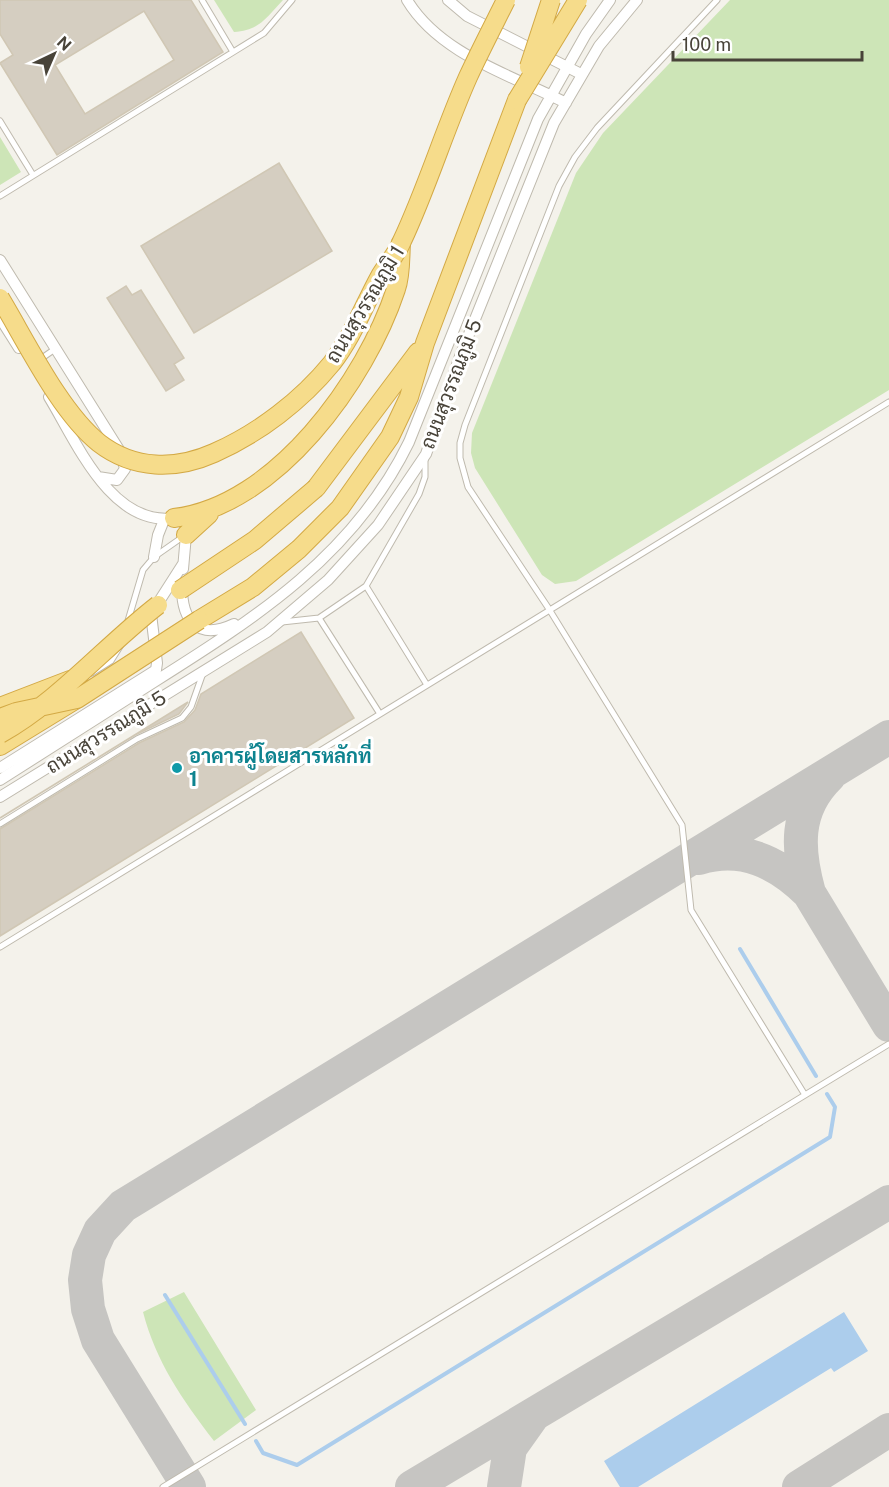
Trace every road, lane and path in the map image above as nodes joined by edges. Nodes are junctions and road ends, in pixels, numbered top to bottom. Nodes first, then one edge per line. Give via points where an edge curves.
1 (202, 0) edge
2 (292, 0) edge
3 (407, 0) edge
4 (448, 0) edge
5 (506, 0) edge
6 (551, 0) edge
7 (578, 0) edge
8 (610, 0) edge
9 (637, 0) edge
10 (717, 0) edge
11 (234, 52) junction
12 (566, 66) junction
13 (581, 74) junction
14 (551, 95) junction
15 (517, 100) junction
16 (566, 103) junction
17 (0, 121) edge
18 (33, 175) junction
19 (0, 196) edge
20 (401, 243) junction
21 (0, 260) edge
22 (0, 298) edge
23 (17, 319) dead end
24 (3, 322) edge
25 (425, 343) junction
26 (56, 350) junction
27 (30, 366) junction
28 (889, 402) edge
29 (426, 454) junction
30 (98, 477) junction
31 (219, 504) junction
32 (169, 519) junction
33 (186, 535) junction
34 (154, 557) junction
35 (183, 564) junction
36 (366, 586) junction
37 (270, 606) junction
38 (549, 609) junction
39 (319, 618) junction
40 (281, 622) junction
41 (203, 672) junction
42 (70, 680) junction
43 (427, 685) junction
44 (77, 699) junction
45 (0, 706) edge
46 (380, 714) junction
47 (0, 718) edge
48 (0, 727) edge
49 (0, 734) edge
50 (0, 746) edge
51 (0, 768) edge
52 (0, 780) edge
53 (0, 797) edge
54 (0, 824) edge
55 (0, 947) edge
56 (889, 1044) edge
57 (805, 1095) junction
58 (163, 1487) edge

1 - 11 lane
2 - 11 lane via 264,33
3 - 14 street via 426,26 449,44
4 - 12 street via 467,16
5 - 20 highway, ถนนสุวรรณภูมิ 1, bridge via 468,78
6 - 15 highway, bridge
7 - 15 highway, bridge
8 - 12 street, ถนนสุวรรณภูมิ 5
9 - 13 street, ถนนสุวรรณภูมิ 5
10 - 38 lane via 597,128 566,173 463,434 460,458 468,487
11 - 18 lane
12 - 13 street
12 - 14 street, ถนนสุวรรณภูมิ 5
13 - 16 street, ถนนสุวรรณภูมิ 5
14 - 16 street
14 - 37 street, ถนนสุวรรณภูมิ 5 via 398,465 355,525
15 - 25 highway
16 - 29 street, ถนนสุวรรณภูมิ 5 via 554,123 463,349
17 - 18 lane
18 - 19 lane
20 - 22 highway, ถนนสุวรรณภูมิ 1, bridge via 352,332 332,362 300,396 229,447 195,462 161,467 130,460 100,444 81,425
20 - 31 highway via 398,286 360,369 304,442 277,469
21 - 26 street via 27,312
23 - 24 lane
24 - 27 street
25 - 42 highway, bridge via 316,489 255,540 140,619
25 - 44 highway, bridge via 409,397 390,437 340,507 299,549 253,586
26 - 27 lane
26 - 30 street via 121,453 124,469 117,480
27 - 30 street
28 - 38 lane
29 - 36 lane via 419,494
29 - 40 street, ถนนสุวรรณภูมิ 5 via 363,542
30 - 32 street via 127,507 142,515
31 - 32 highway via 190,516
31 - 33 highway
32 - 34 street
33 - 34 lane
33 - 35 street, ถนนสุวรรณภูมิ 5
34 - 48 lane via 136,586 118,653 103,667
35 - 37 street, ถนนสุวรรณภูมิ 5 via 186,614 201,629 222,629
35 - 51 street via 151,614 156,670
36 - 39 lane
36 - 43 lane
37 - 52 street, ถนนสุวรรณภูมิ 5
38 - 43 lane
38 - 57 lane via 682,825 691,910
39 - 40 lane
39 - 46 lane
40 - 41 street, ถนนสุวรรณภูมิ 5
41 - 53 street, ถนนสุวรรณภูมิ 5
41 - 54 lane via 182,718 137,739
42 - 45 highway
42 - 49 highway, bridge via 30,717
43 - 46 lane
44 - 47 highway, bridge
44 - 50 highway
46 - 55 lane
56 - 57 lane
57 - 58 lane

